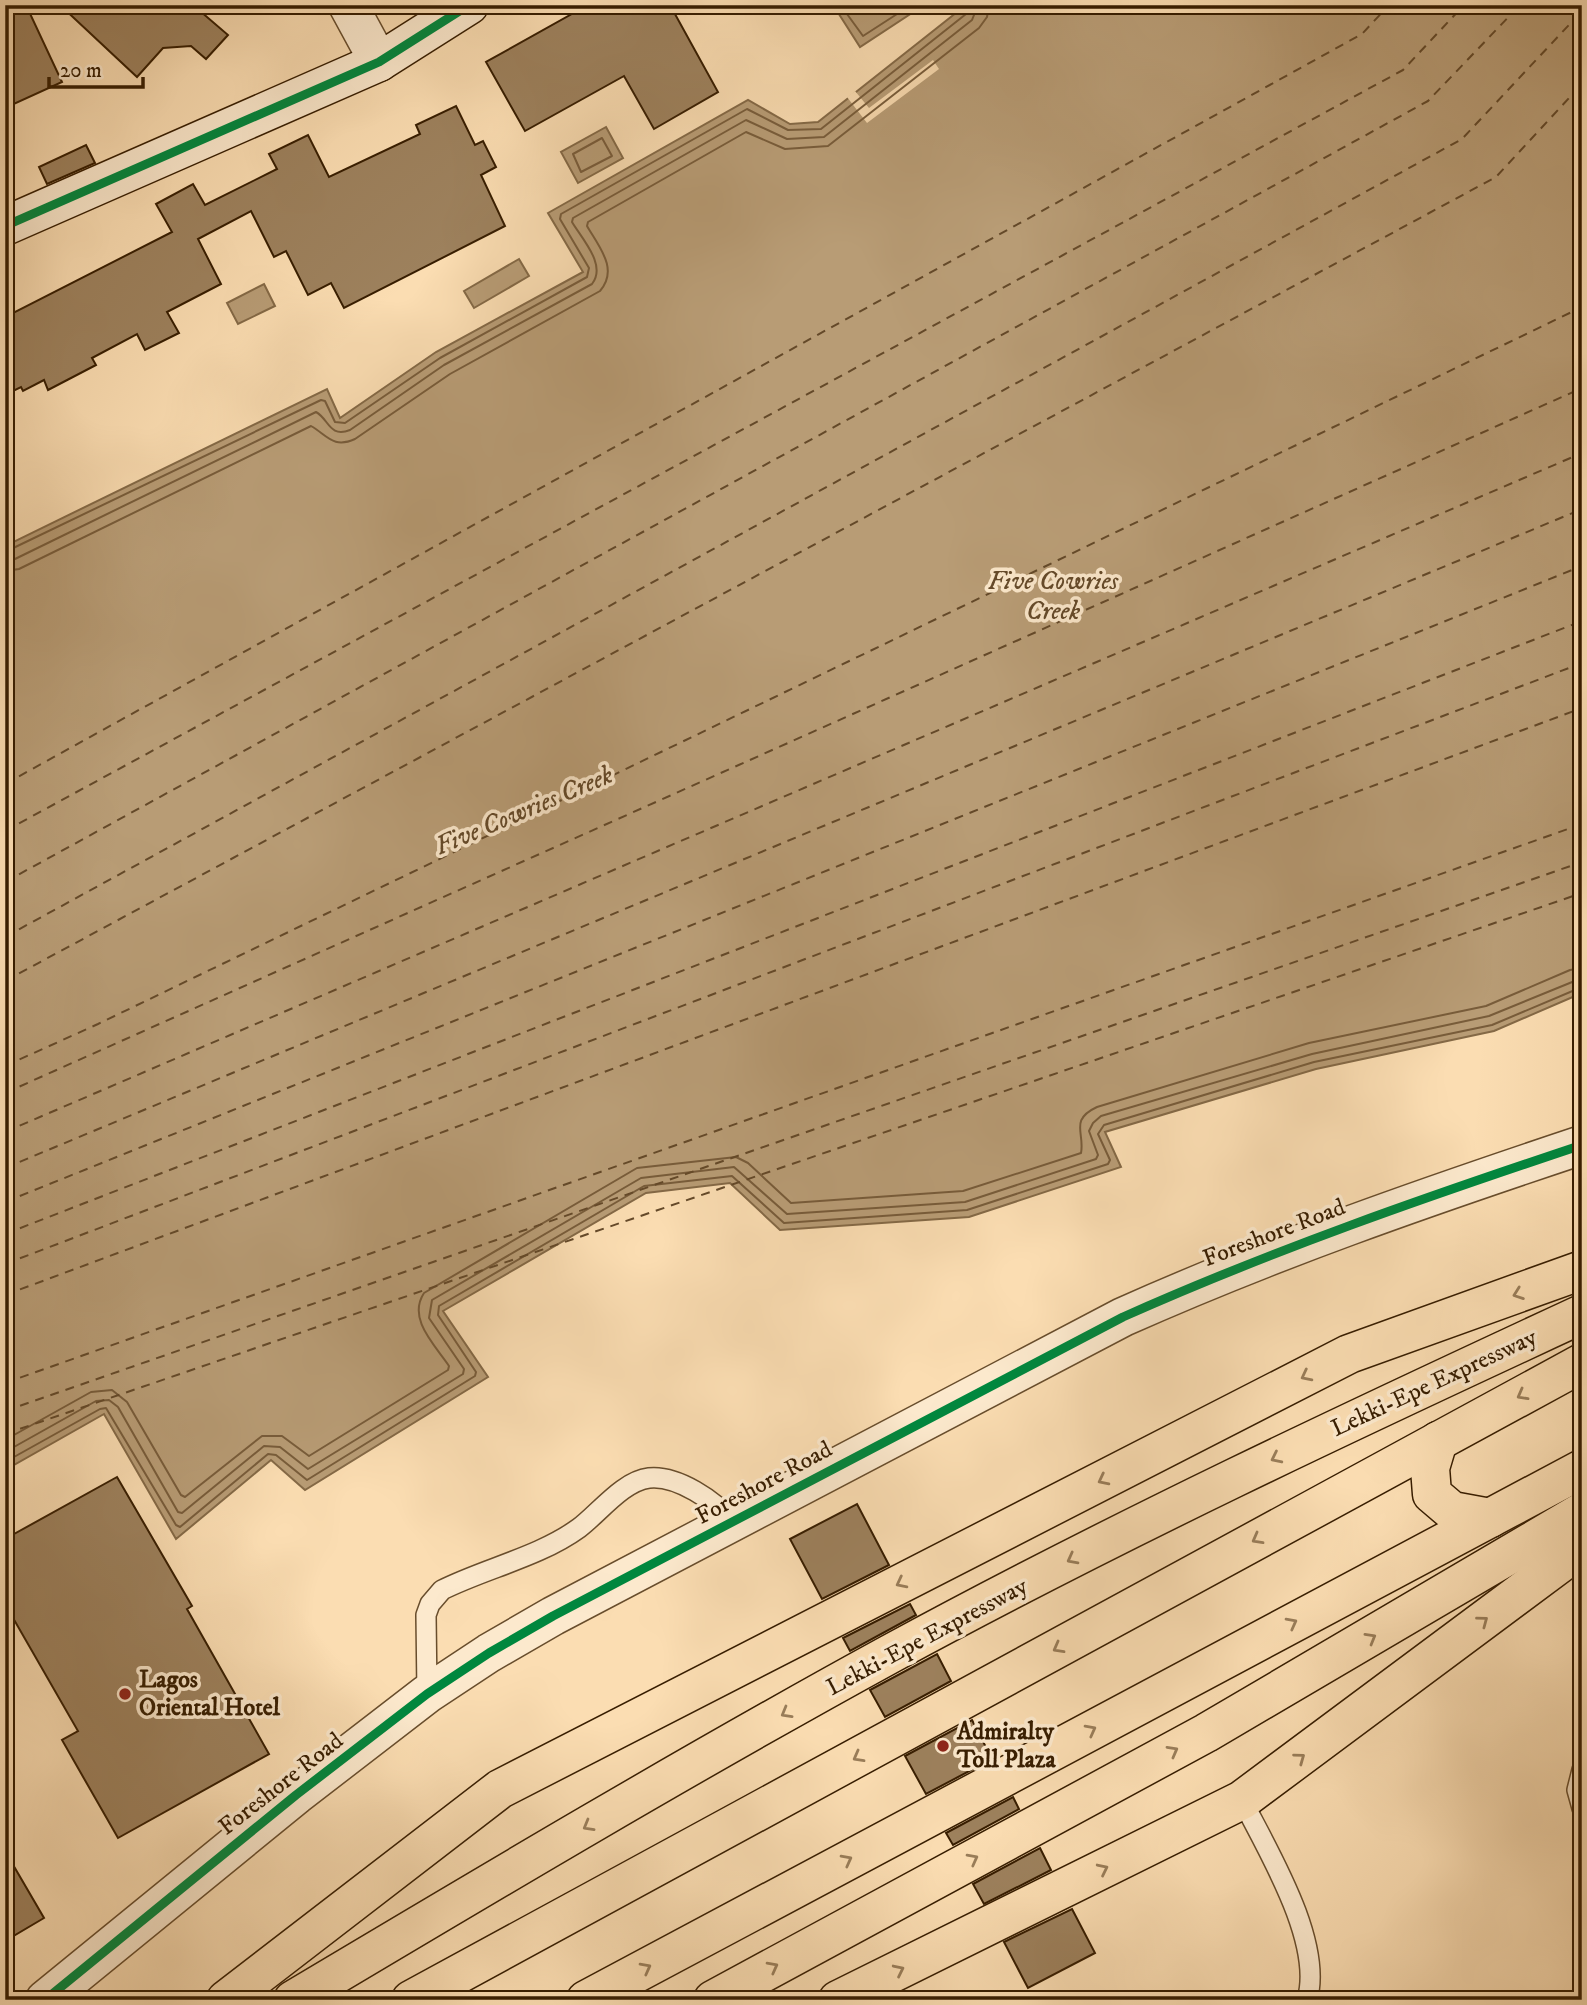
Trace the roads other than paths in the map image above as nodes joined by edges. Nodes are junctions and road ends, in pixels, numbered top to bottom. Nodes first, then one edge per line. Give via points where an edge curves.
1 (348, 5) edge
2 (469, 5) edge
3 (379, 62) junction
4 (5, 226) edge
5 (1582, 1145) edge
6 (1582, 1270) edge
7 (1582, 1314) edge
8 (1582, 1363) edge
9 (1438, 1441) junction
10 (1582, 1469) edge
11 (1582, 1512) edge
12 (1490, 1518) junction
13 (732, 1521) junction
14 (1582, 1547) edge
15 (427, 1694) junction
16 (1582, 1770) edge
17 (1242, 1800) junction
18 (1582, 1808) edge
19 (45, 2000) edge
20 (226, 2000) edge
21 (293, 2000) edge
22 (411, 2000) edge
23 (586, 2000) edge
24 (713, 2000) edge
25 (838, 2000) edge
26 (1307, 2000) edge

1 - 3 street
2 - 3 street
3 - 4 street
5 - 13 street, Foreshore Road via 1356,1221 1193,1286 1123,1317
6 -> 20 highway via 1349,1354 500,1788
7 -> 21 highway, Lekki-Epe Expressway via 1112,1538 890,1654 524,1862
8 -> 9 highway
9 - 12 highway via 1430,1468 1432,1494 1452,1511
9 -> 22 highway
10 - 12 highway
24 -> 11 highway via 1206,1733
23 -> 12 highway
13 - 15 street, Foreshore Road via 553,1616
13 - 15 lane via 722,1508 689,1489 647,1478 632,1484 560,1540 442,1590 426,1615
17 -> 14 highway
15 - 19 street, Foreshore Road
16 - 18 lane via 1577,1790
25 -> 17 highway
17 - 26 lane via 1299,1925 1311,1986

